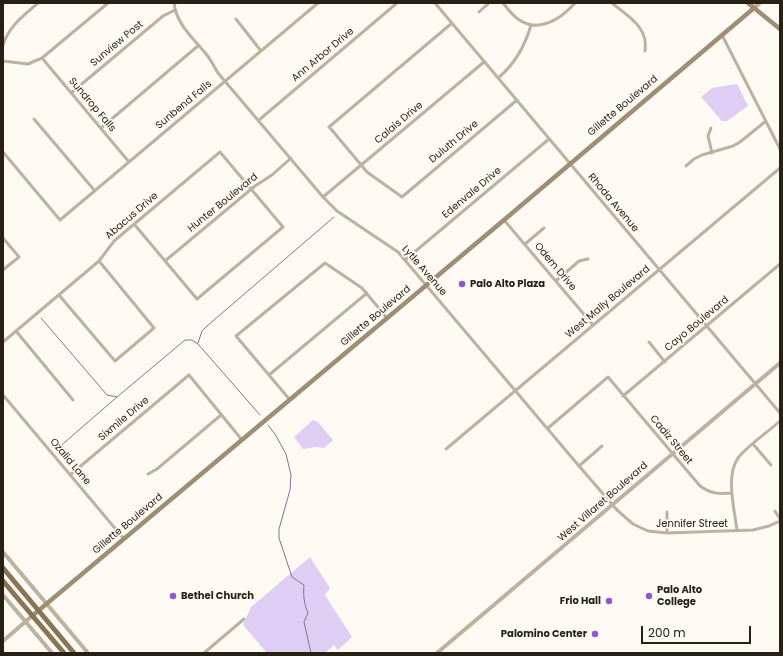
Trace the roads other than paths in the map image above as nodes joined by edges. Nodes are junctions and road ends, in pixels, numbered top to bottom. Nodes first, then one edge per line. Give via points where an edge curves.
1 (38, 3) edge
2 (108, 3) edge
3 (174, 3) edge
4 (318, 3) edge
5 (397, 3) edge
6 (435, 3) edge
7 (489, 3) edge
8 (503, 3) edge
9 (575, 3) edge
10 (612, 3) edge
11 (748, 3) edge
12 (760, 3) edge
13 (754, 8) junction
14 (175, 10) junction
15 (479, 12) dead end
16 (236, 19) dead end
17 (452, 23) junction
18 (530, 25) junction
19 (780, 29) edge
20 (722, 34) junction
21 (3, 45) edge
22 (199, 45) junction
23 (261, 51) junction
24 (645, 51) dead end
25 (42, 58) junction
26 (3, 61) edge
27 (484, 62) junction
28 (498, 78) junction
29 (225, 81) junction
30 (71, 93) junction
31 (517, 100) junction
32 (34, 119) dead end
33 (259, 120) junction
34 (766, 121) junction
35 (101, 128) junction
36 (711, 128) dead end
37 (549, 139) junction
38 (780, 149) edge
39 (3, 152) edge
40 (712, 153) junction
41 (291, 158) junction
42 (130, 162) junction
43 (570, 164) junction
44 (361, 165) junction
45 (686, 166) dead end
46 (780, 168) edge
47 (251, 189) junction
48 (95, 191) junction
49 (323, 197) junction
50 (504, 220) junction
51 (134, 224) junction
52 (544, 228) dead end
53 (3, 238) edge
54 (525, 244) junction
55 (588, 259) dead end
56 (405, 260) junction
57 (99, 261) junction
58 (165, 261) junction
59 (780, 264) edge
60 (3, 270) edge
61 (659, 270) junction
62 (556, 281) junction
63 (426, 284) junction
64 (367, 293) junction
65 (59, 295) junction
66 (388, 318) junction
67 (593, 325) junction
68 (707, 327) junction
69 (16, 331) junction
70 (3, 342) edge
71 (649, 342) dead end
72 (665, 362) junction
73 (780, 363) edge
74 (269, 375) junction
75 (755, 384) junction
76 (516, 390) junction
77 (3, 395) edge
78 (624, 396) junction
79 (73, 400) dead end
80 (290, 400) junction
81 (7, 401) junction
82 (3, 404) edge
83 (780, 413) edge
84 (221, 415) junction
85 (780, 422) edge
86 (548, 428) junction
87 (242, 440) junction
88 (753, 444) junction
89 (602, 446) dead end
90 (446, 449) dead end
91 (672, 454) junction
92 (771, 465) dead end
93 (579, 466) junction
94 (148, 474) dead end
95 (70, 475) junction
96 (732, 492) junction
97 (612, 504) junction
98 (775, 511) dead end
99 (667, 512) dead end
100 (780, 520) edge
101 (737, 531) junction
102 (667, 533) junction
103 (124, 539) junction
104 (3, 552) edge
105 (3, 568) edge
106 (3, 581) edge
107 (3, 595) edge
108 (47, 604) junction
109 (39, 611) junction
110 (32, 616) junction
111 (244, 619) dead end
112 (26, 622) junction
113 (3, 641) edge
114 (52, 653) edge
115 (64, 653) edge
116 (74, 653) edge
117 (88, 653) edge
118 (204, 653) edge
119 (437, 653) edge

1 - 21 street via 14,25
2 - 25 street
3 - 14 street, Lytle Avenue
4 - 23 street, Sunbend Falls
5 - 33 street, Ann Arbor Drive
6 - 17 street, Rhoda Avenue
7 - 15 street
8 - 18 street via 516,18
9 - 18 street via 552,22
10 - 24 street via 641,28 646,42
11 - 13 main road
12 - 13 street, Gillette Boulevard
13 - 19 main road
13 - 20 main road, Gillette Boulevard
14 - 22 street, Lytle Avenue via 184,28
14 - 30 street, Sunview Post via 163,16
16 - 23 street
17 - 27 street, Rhoda Avenue
17 - 44 street via 329,126
18 - 28 street via 527,40 513,64
20 - 34 street
20 - 43 main road, Gillette Boulevard
22 - 29 street, Lytle Avenue
22 - 35 street
23 - 29 street, Sunbend Falls
25 - 26 street via 28,64
25 - 30 street, Sundrop Falls
27 - 28 street, Rhoda Avenue
27 - 44 street, Calais Drive
28 - 31 street, Rhoda Avenue
29 - 33 street, Lytle Avenue
29 - 42 street, Sunbend Falls
30 - 35 street, Sundrop Falls
31 - 37 street, Rhoda Avenue
31 - 44 street, Duluth Drive via 402,197 373,177
32 - 48 street
33 - 41 street, Lytle Avenue
34 - 38 street
34 - 40 street via 740,142
35 - 42 street, Sundrop Falls
36 - 40 street via 708,136
37 - 43 street, Rhoda Avenue
37 - 56 street, Edenvale Drive
39 - 48 street, Sunbend Falls via 60,220
40 - 45 street via 698,157
41 - 47 street, Hunter Boulevard
41 - 49 street, Lytle Avenue
42 - 48 street, Sunbend Falls
43 - 50 main road, Gillette Boulevard
43 - 61 street, Rhoda Avenue
44 - 49 street, Calais Drive
46 - 61 street, West Mally Boulevard
47 - 51 street, Abacus Drive via 220,152
47 - 58 street, Hunter Boulevard
47 - 58 street via 283,227 197,299
49 - 56 street, Lytle Avenue via 337,211 392,247
50 - 54 street, Odem Drive
50 - 63 main road, Gillette Boulevard
51 - 57 street, Abacus Drive via 110,245
51 - 58 street
52 - 54 street
53 - 60 street via 19,257
54 - 62 street, Odem Drive
55 - 62 street via 579,261
56 - 63 street, Lytle Avenue
57 - 65 street, Abacus Drive
57 - 65 street via 154,328 115,361
59 - 68 street, Cayo Boulevard
61 - 67 street, West Mally Boulevard
61 - 68 street, Rhoda Avenue
62 - 67 street, Odem Drive
63 - 66 main road, Gillette Boulevard
63 - 76 street, Lytle Avenue
64 - 66 street
64 - 74 street
64 - 74 street via 358,284 325,263 236,336
65 - 69 street, Abacus Drive
66 - 80 main road, Gillette Boulevard
67 - 76 street, West Mally Boulevard
68 - 72 street, Cayo Boulevard
68 - 75 street, Rhoda Avenue
69 - 70 street, Abacus Drive
69 - 79 street
71 - 72 street
72 - 78 street, Cayo Boulevard
73 - 75 street, West Villaret Boulevard
74 - 80 street
75 - 83 street, Rhoda Avenue
75 - 91 street, West Villaret Boulevard
76 - 86 street, Lytle Avenue
76 - 90 street, West Mally Boulevard
77 - 81 street, Ozalid Lane
78 - 86 street, Cadiz Street via 608,377
78 - 91 street, Cadiz Street
80 - 87 main road, Gillette Boulevard
81 - 82 street
81 - 95 street, Ozalid Lane
84 - 87 street
84 - 94 street
84 - 95 street, Sixmile Drive via 189,375
85 - 88 street
86 - 93 street, Lytle Avenue
87 - 103 main road, Gillette Boulevard
88 - 92 street
88 - 96 street via 735,463 731,474
89 - 93 street
91 - 96 street, Cadiz Street via 707,491 718,494
91 - 97 street, West Villaret Boulevard
93 - 97 street, Lytle Avenue
95 - 103 street, Ozalid Lane
96 - 101 street
97 - 102 street, Jennifer Street via 634,525 648,531
97 - 119 street, West Villaret Boulevard
98 - 100 street
99 - 102 street
100 - 101 street, Jennifer Street via 761,528
101 - 102 street, Jennifer Street
103 - 108 main road, Gillette Boulevard
104 - 108 street
105 - 109 main road
106 - 110 main road
107 - 112 street
108 - 109 main road, Gillette Boulevard
108 - 117 street
109 - 110 main road, Gillette Boulevard
109 - 116 main road
110 - 112 street, Gillette Boulevard
110 - 115 main road
111 - 118 street
112 - 113 street, Gillette Boulevard
112 - 114 street

